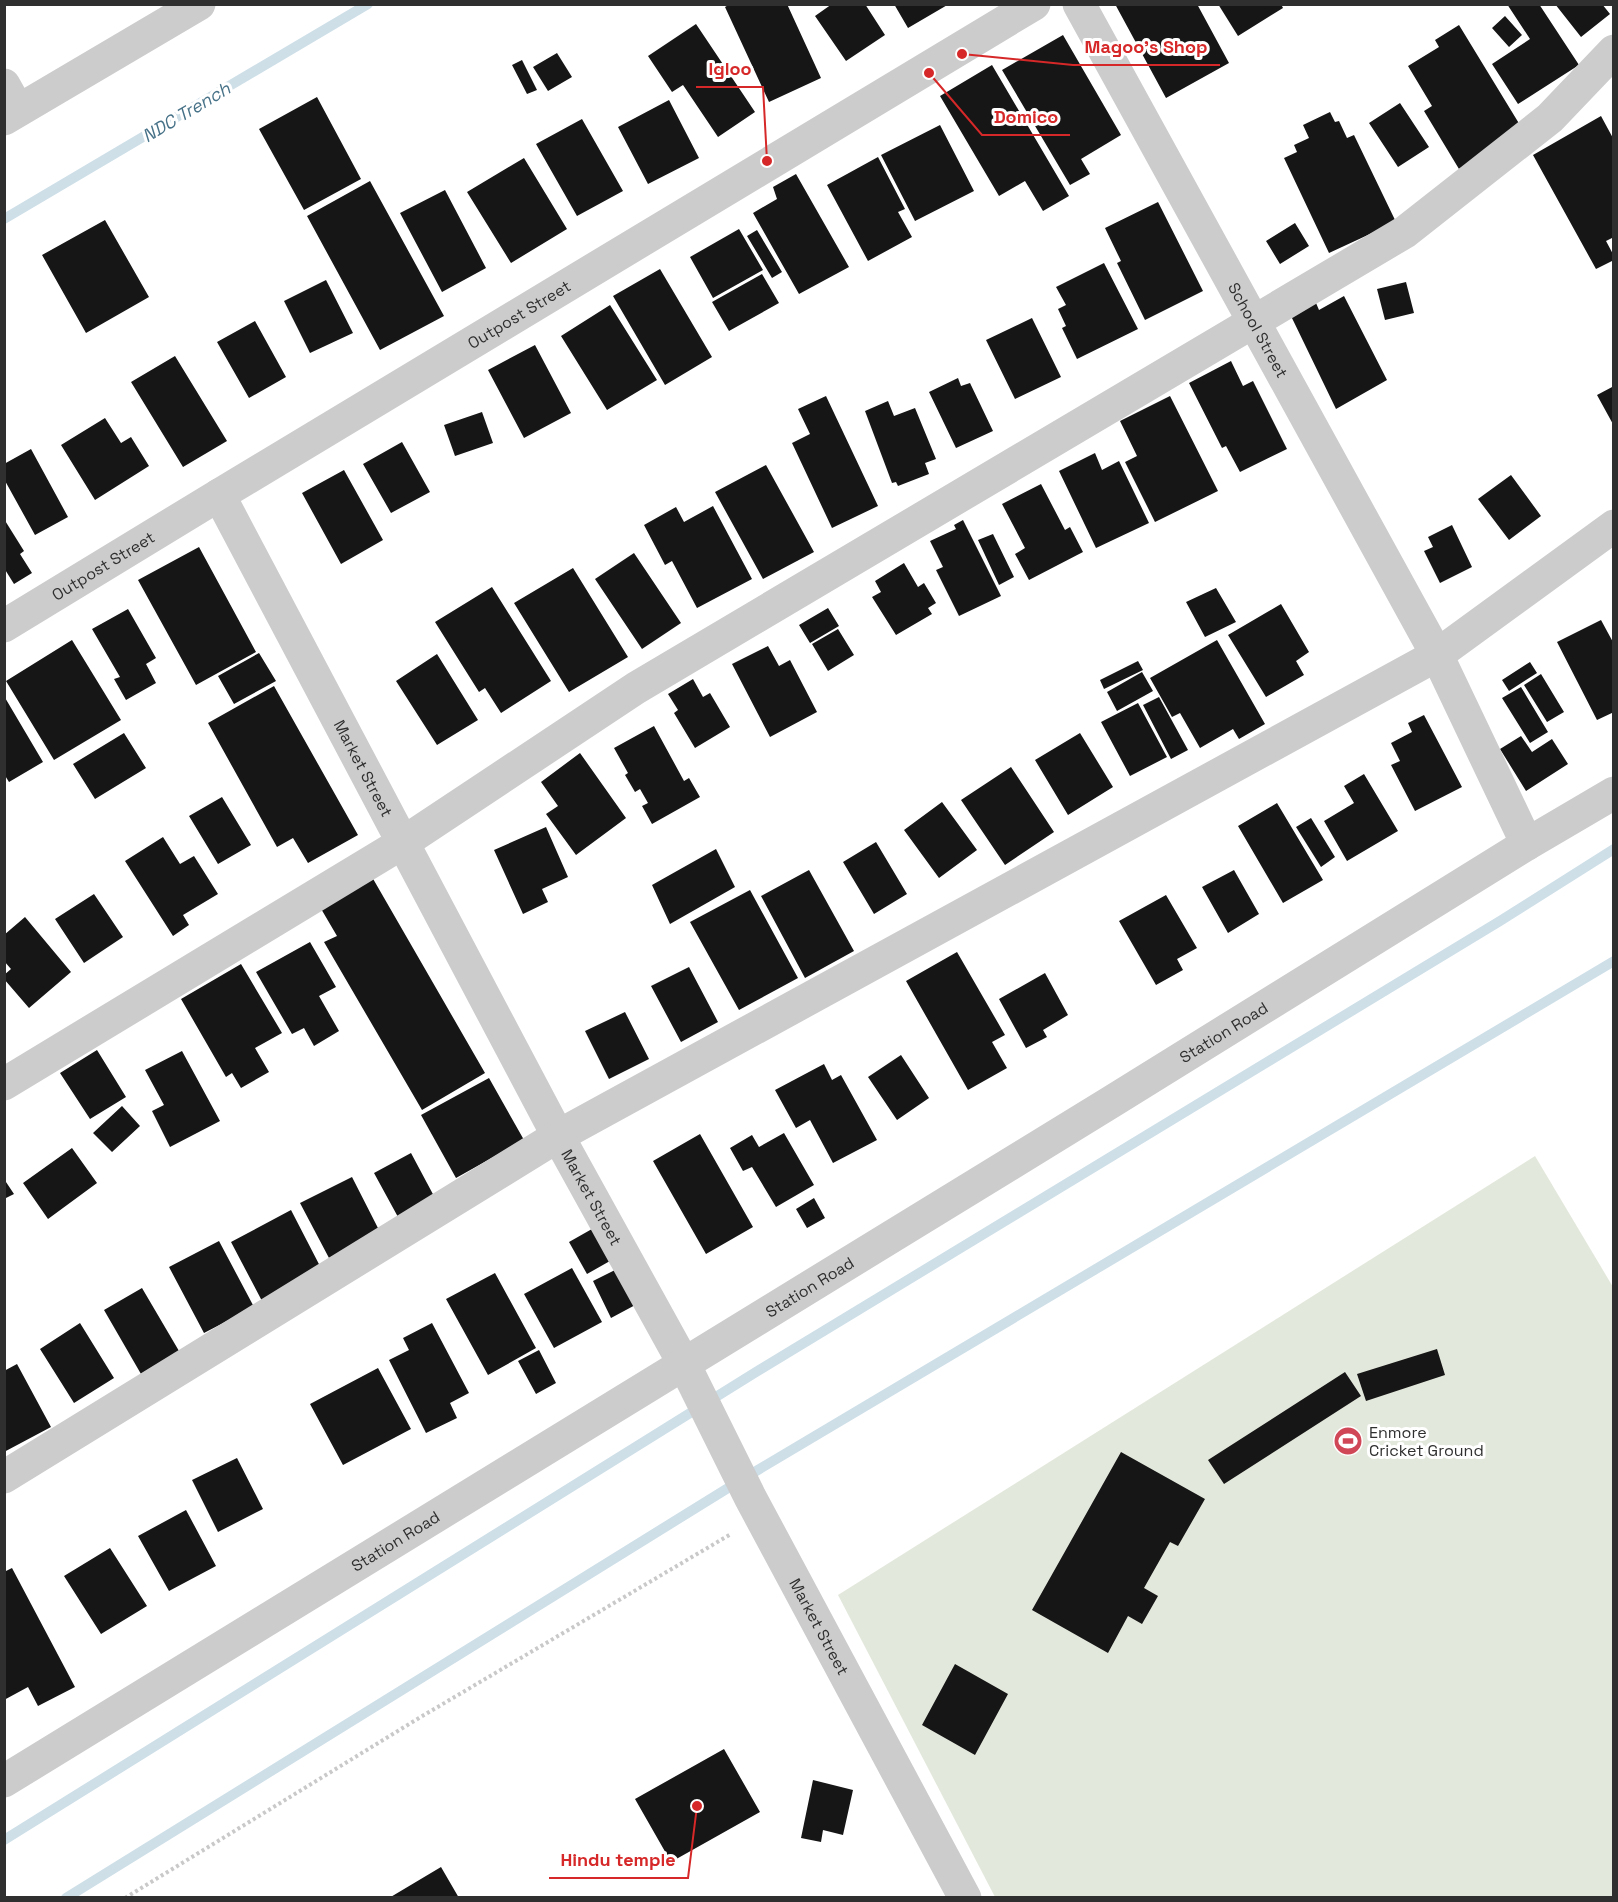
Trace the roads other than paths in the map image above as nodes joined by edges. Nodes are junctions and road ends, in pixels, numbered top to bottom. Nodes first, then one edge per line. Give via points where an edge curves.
1 (199, 4) edge
2 (1034, 4) edge
3 (1079, 4) edge
4 (1614, 51) edge
5 (9, 105) edge
6 (1253, 322) junction
7 (219, 495) junction
8 (1614, 526) edge
9 (4, 626) edge
10 (1437, 655) junction
11 (1614, 793) edge
12 (404, 842) junction
13 (1527, 844) junction
14 (4, 1084) edge
15 (558, 1136) junction
16 (693, 1382) junction
17 (4, 1477) edge
18 (4, 1781) edge
19 (965, 1898) edge

1 - 5 street
2 - 7 street, Outpost Street
3 - 6 street, School Street
4 - 6 street via 1550,118 1405,232
6 - 10 street, School Street
6 - 12 street via 636,687
7 - 9 street, Outpost Street
7 - 12 street, Market Street
8 - 10 street
10 - 13 street, School Street
10 - 15 street
11 - 13 street, Station Road
12 - 14 street
12 - 15 street, Market Street
13 - 16 street, Station Road
15 - 16 street, Market Street
15 - 17 street
16 - 18 street, Station Road
16 - 19 street, Market Street via 755,1507

